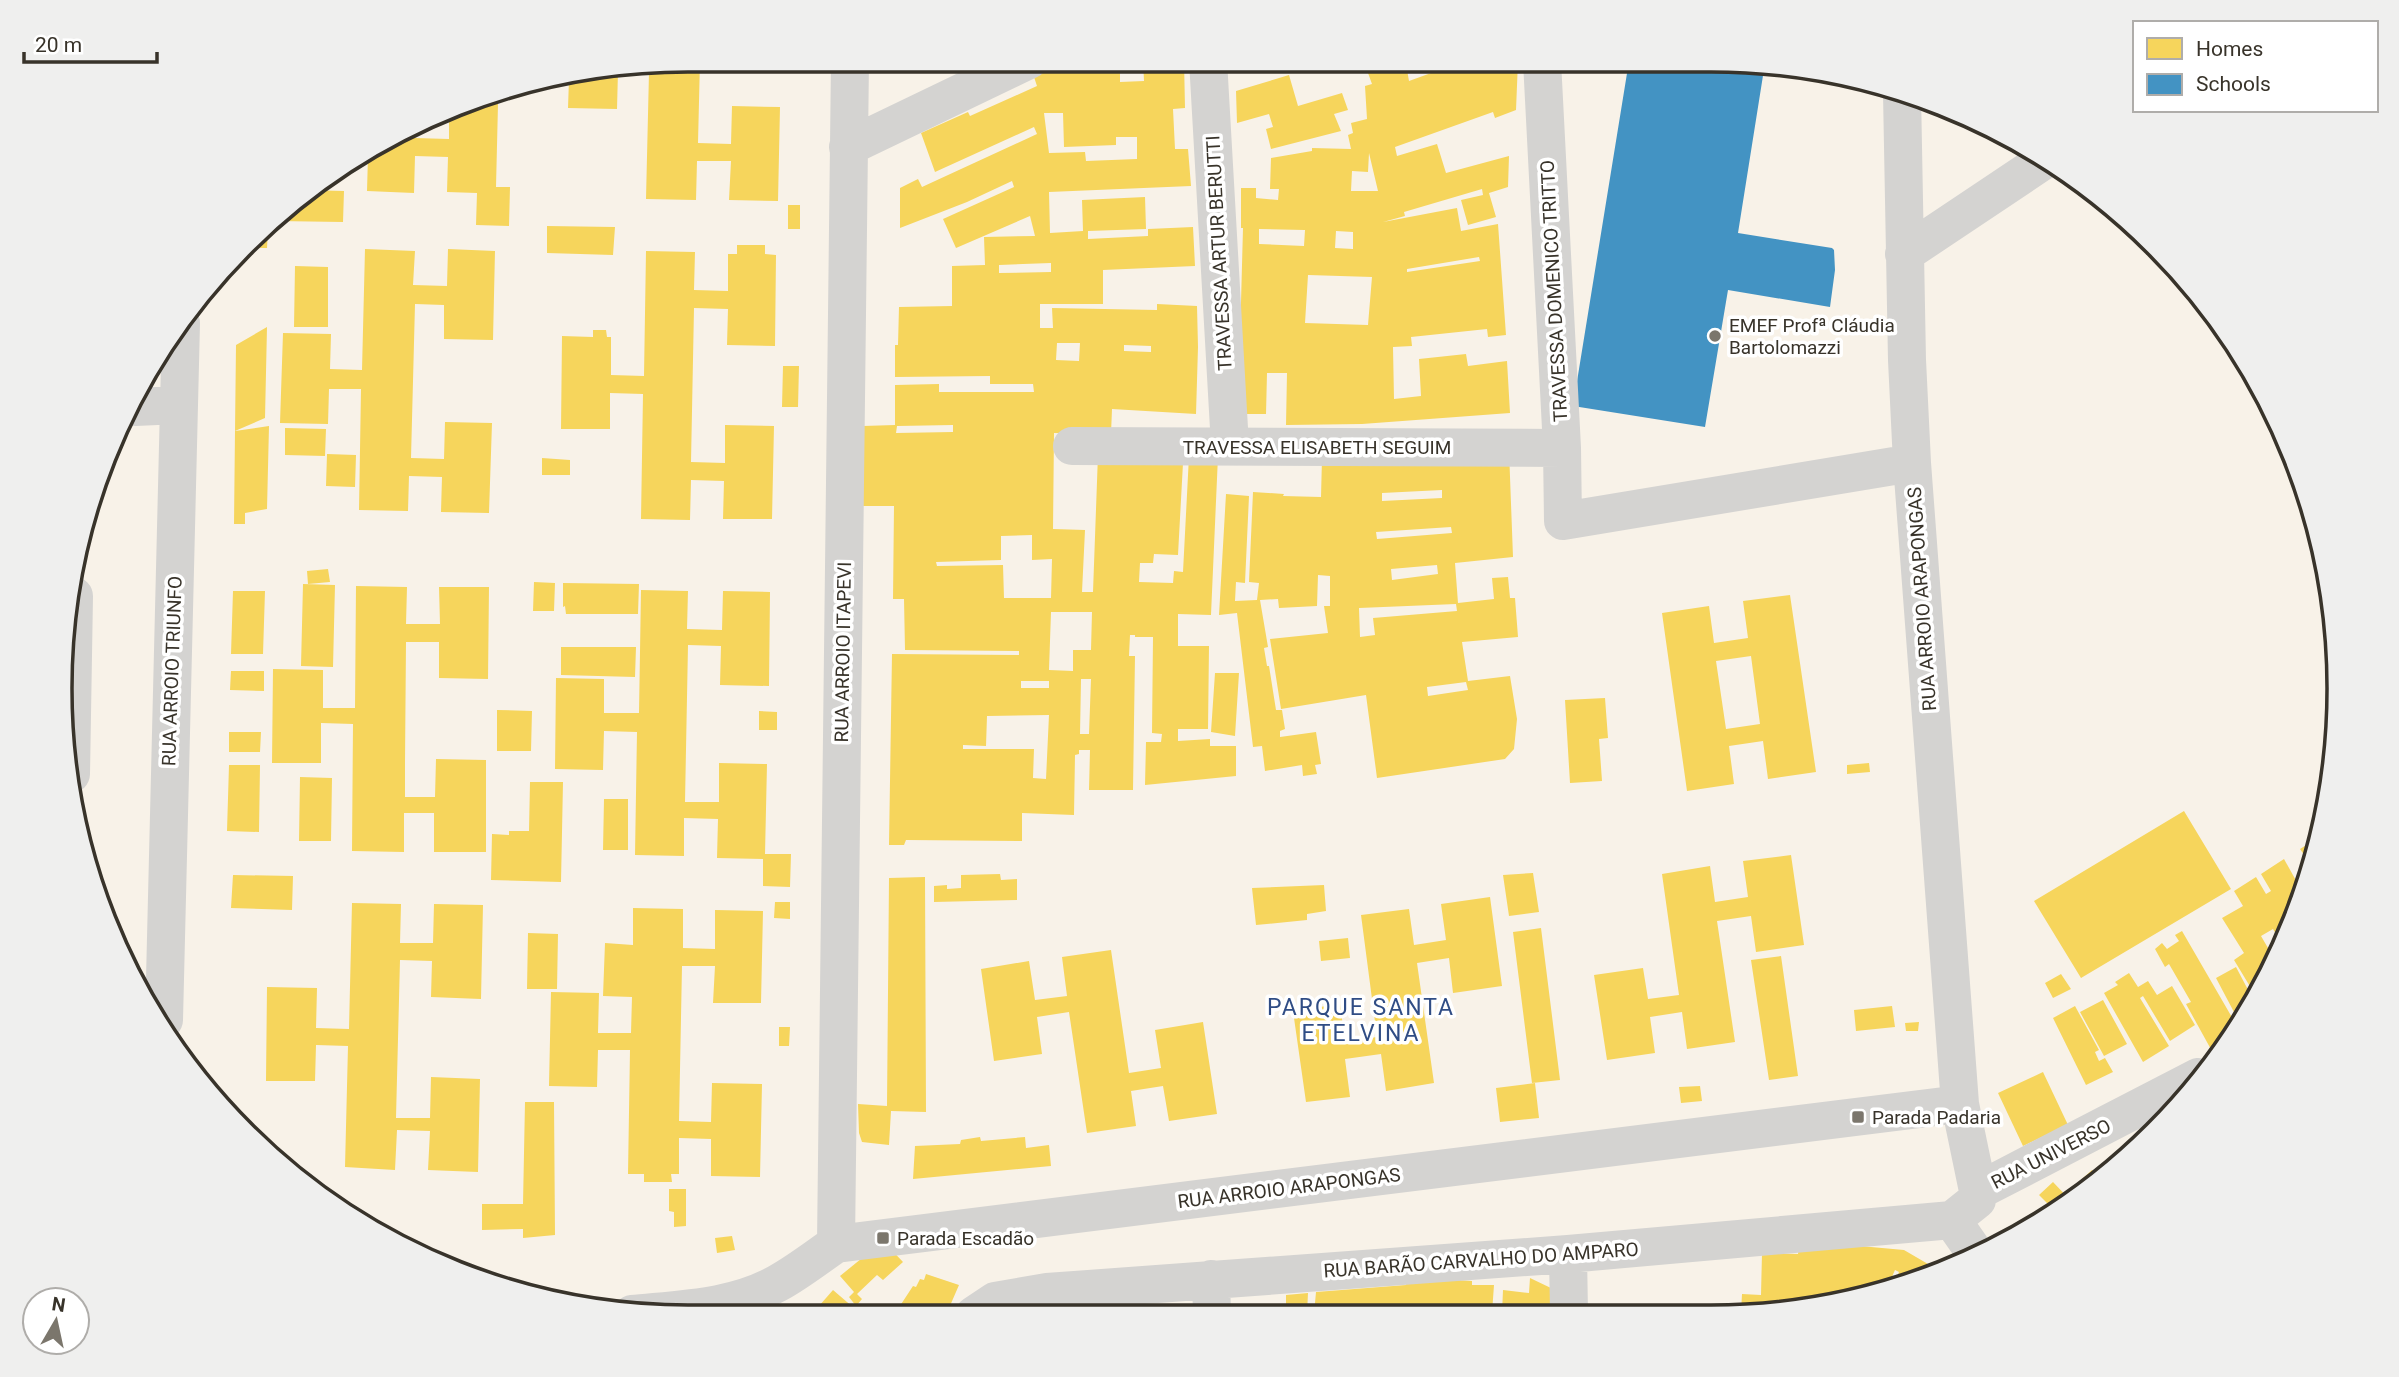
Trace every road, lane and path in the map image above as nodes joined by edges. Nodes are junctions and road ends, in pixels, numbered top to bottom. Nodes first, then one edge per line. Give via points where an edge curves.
1 (850, 72) edge
2 (1004, 72) edge
3 (1209, 72) edge
4 (1543, 72) edge
5 (1902, 102) edge
6 (848, 147) junction
7 (2037, 165) edge
8 (1904, 254) junction
9 (181, 339) edge
10 (179, 405) junction
11 (140, 407) edge
12 (1072, 446) dead end
13 (1230, 446) junction
14 (1562, 448) junction
15 (1912, 463) junction
16 (73, 647) edge
17 (72, 699) edge
18 (158, 1002) edge
19 (2182, 1085) edge
20 (1960, 1104) junction
21 (1978, 1191) junction
22 (1952, 1220) junction
23 (836, 1244) junction
24 (1971, 1247) edge
25 (1568, 1254) junction
26 (1212, 1297) edge
27 (711, 1305) edge
28 (989, 1305) edge
29 (1569, 1305) edge

1 - 6 street, RUA ARROIO ITAPEVI
2 - 6 street
3 - 13 street, TRAVESSA ARTUR BERUTTI
4 - 14 street, TRAVESSA DOMENICO TRITTO
5 - 8 street, RUA ARROIO ARAPONGAS
6 - 23 street, RUA ARROIO ITAPEVI
7 - 8 street
8 - 15 street, RUA ARROIO ARAPONGAS
9 - 10 street, RUA ARROIO TRIUNFO
10 - 11 street
10 - 18 street, RUA ARROIO TRIUNFO
12 - 13 street, TRAVESSA ELISABETH SEGUIM
13 - 14 street, TRAVESSA ELISABETH SEGUIM
14 - 15 street, TRAVESSA DOMENICO TRITTO via 1563,522
15 - 20 street, RUA ARROIO ARAPONGAS
16 - 17 street
19 - 21 street, RUA UNIVERSO
20 - 21 street, RUA ARROIO ARAPONGAS
20 - 23 street, RUA ARROIO ARAPONGAS
21 - 22 street via 1977,1200
22 - 24 street
22 - 25 street, RUA BARÃO CARVALHO DO AMPARO
23 - 27 street, RUA ARROIO ARAPONGAS via 777,1284
25 - 26 street, RUA BARÃO CARVALHO DO AMPARO
25 - 29 street
26 - 28 street, RUA BARÃO CARVALHO DO AMPARO via 1047,1292

